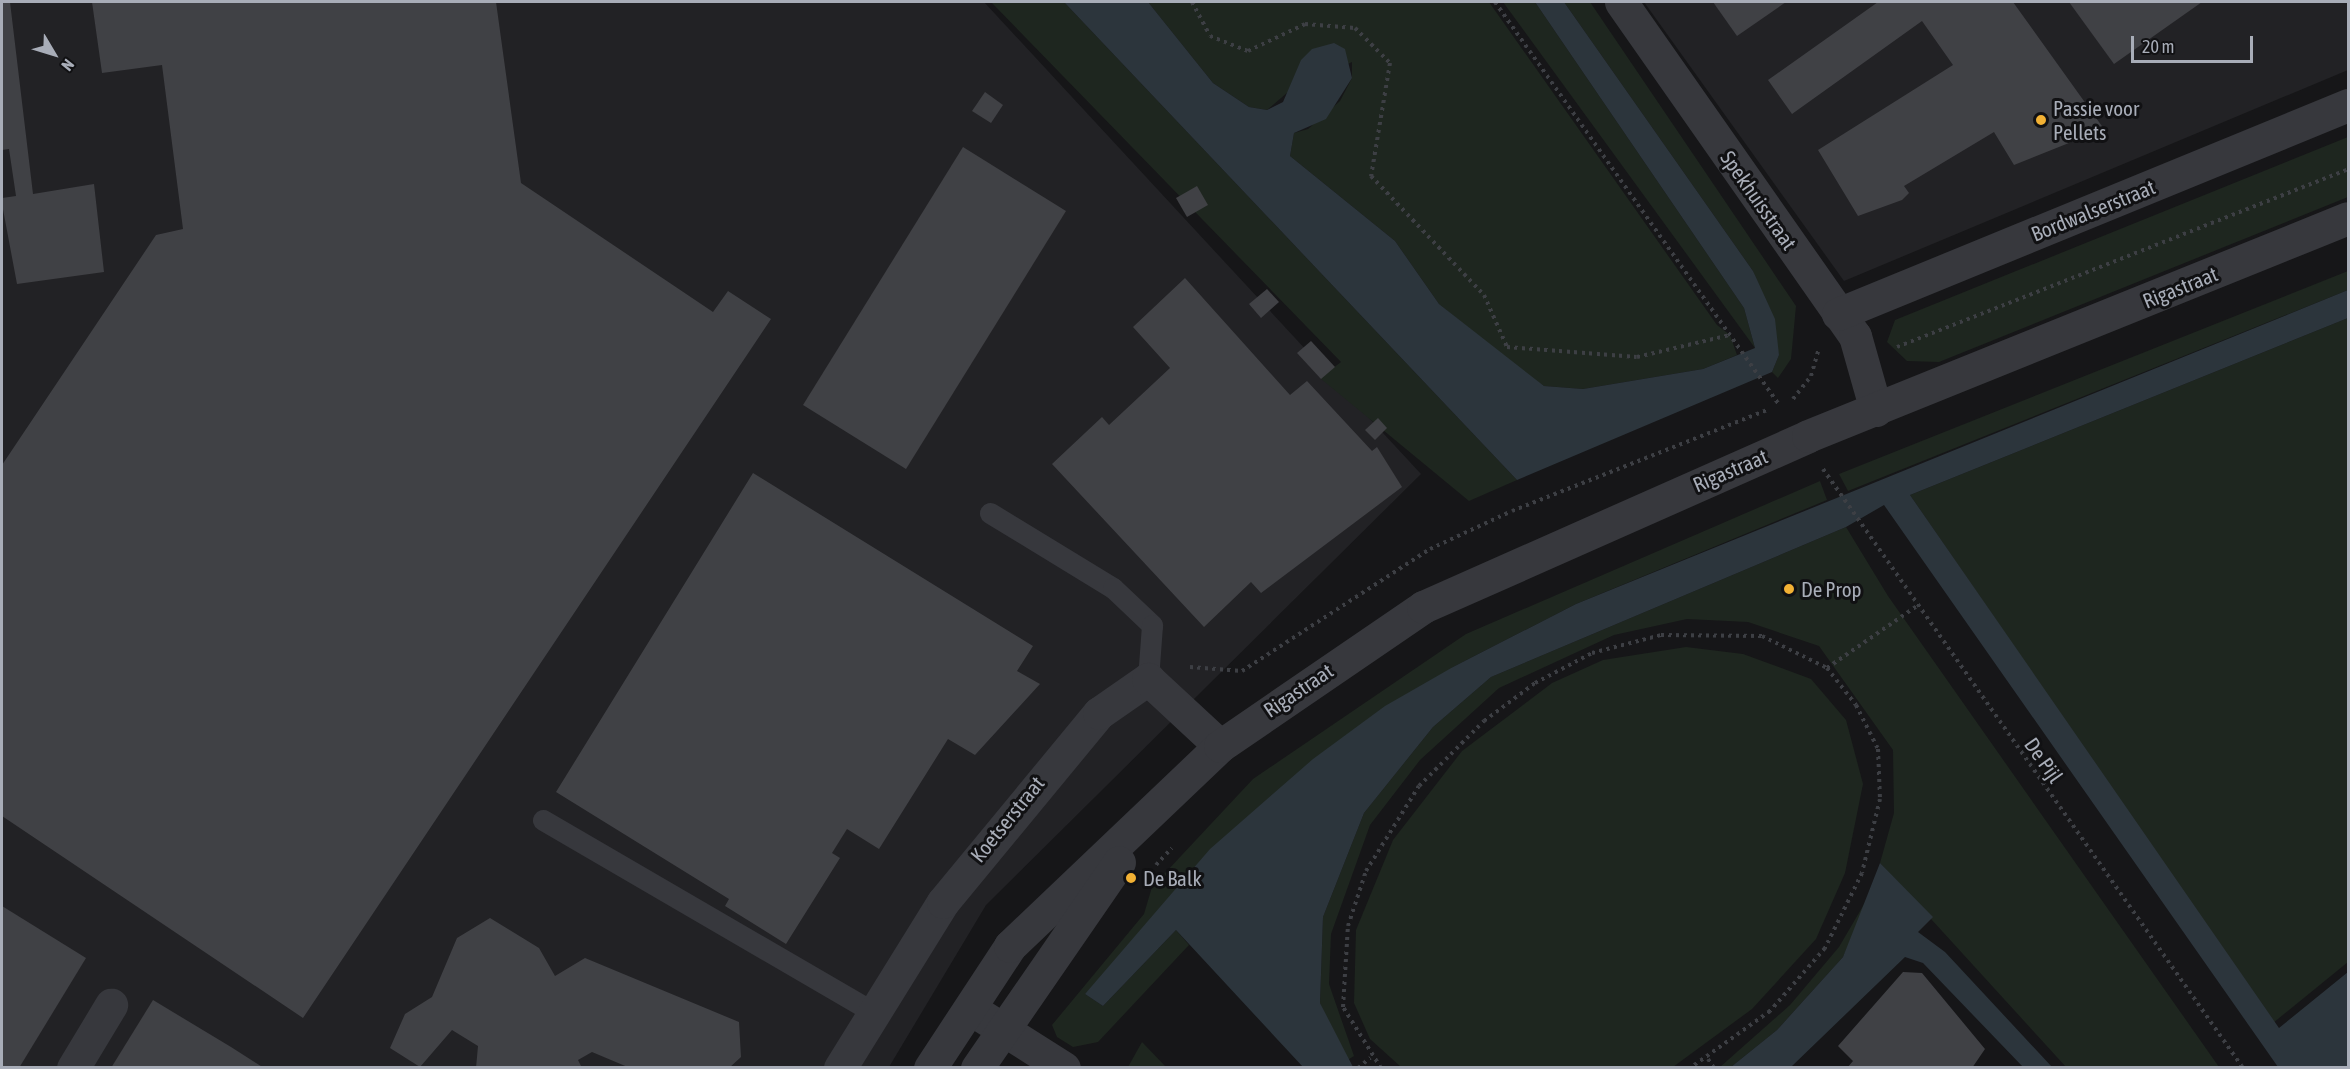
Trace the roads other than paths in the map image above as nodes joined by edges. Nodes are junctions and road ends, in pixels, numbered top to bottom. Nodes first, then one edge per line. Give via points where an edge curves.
1 (1621, 2) edge
2 (2349, 105) edge
3 (2349, 218) edge
4 (1838, 314) junction
5 (1876, 410) junction
6 (990, 513) dead end
7 (1148, 679) junction
8 (1220, 746) junction
9 (1159, 807) junction
10 (543, 820) dead end
11 (111, 1005) dead end
12 (968, 1007) junction
13 (874, 1013) junction
14 (1001, 1029) junction
15 (73, 1068) edge
16 (840, 1068) edge
17 (930, 1068) edge
18 (976, 1068) edge
19 (1064, 1068) edge

1 - 4 street, Spekhuisstraat
2 - 4 street, Bordwalserstraat
3 - 5 street, Rigastraat
4 - 5 street, Spekhuisstraat via 1855,336
5 - 8 street, Rigastraat via 1432,603
6 - 7 lane via 1113,588 1152,625
7 - 8 street
7 - 13 street, Koetserstraat via 1100,713 1068,745 982,847
8 - 9 street, Rigastraat
9 - 12 street, Rigastraat via 1010,946
9 - 14 street, Rigastraat
10 - 13 lane
11 - 15 street
12 - 14 street
12 - 17 street, Rigastraat
13 - 16 street, Koetserstraat
14 - 18 street, Rigastraat
14 - 19 street

